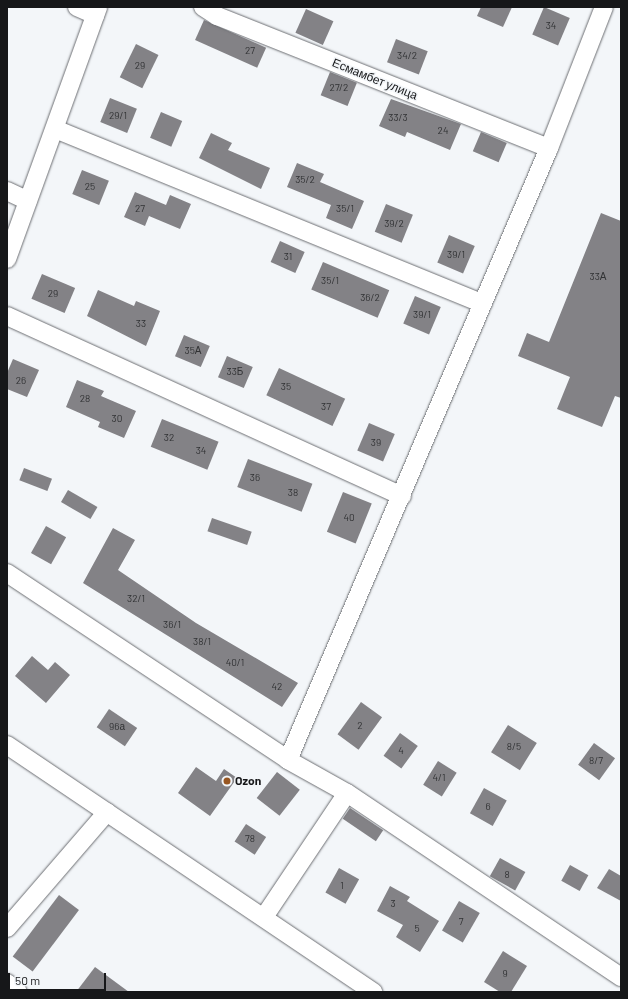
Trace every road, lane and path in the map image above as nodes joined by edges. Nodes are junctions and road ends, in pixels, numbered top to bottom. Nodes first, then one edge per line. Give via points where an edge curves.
1 (77, 7) edge
2 (203, 7) edge
3 (604, 7) edge
4 (97, 11) edge
5 (55, 129) junction
6 (549, 148) junction
7 (7, 191) edge
8 (28, 201) junction
9 (7, 259) edge
10 (483, 304) junction
11 (7, 316) edge
12 (402, 496) junction
13 (7, 573) edge
14 (7, 745) edge
15 (288, 760) junction
16 (347, 793) junction
17 (107, 812) junction
18 (264, 917) junction
19 (7, 928) edge
20 (621, 977) edge
21 (7, 983) edge
22 (364, 990) edge
23 (18, 992) edge

1 - 4 street
2 - 6 street, Есмамбет улица via 217,16
3 - 6 street
4 - 5 street
5 - 8 street
5 - 10 street
6 - 10 street
7 - 8 street
8 - 9 street
10 - 12 street
11 - 12 street
12 - 15 street
13 - 15 street
14 - 17 street
15 - 16 street
16 - 18 street
16 - 20 street
17 - 18 street
17 - 19 street
18 - 22 street
21 - 23 street

